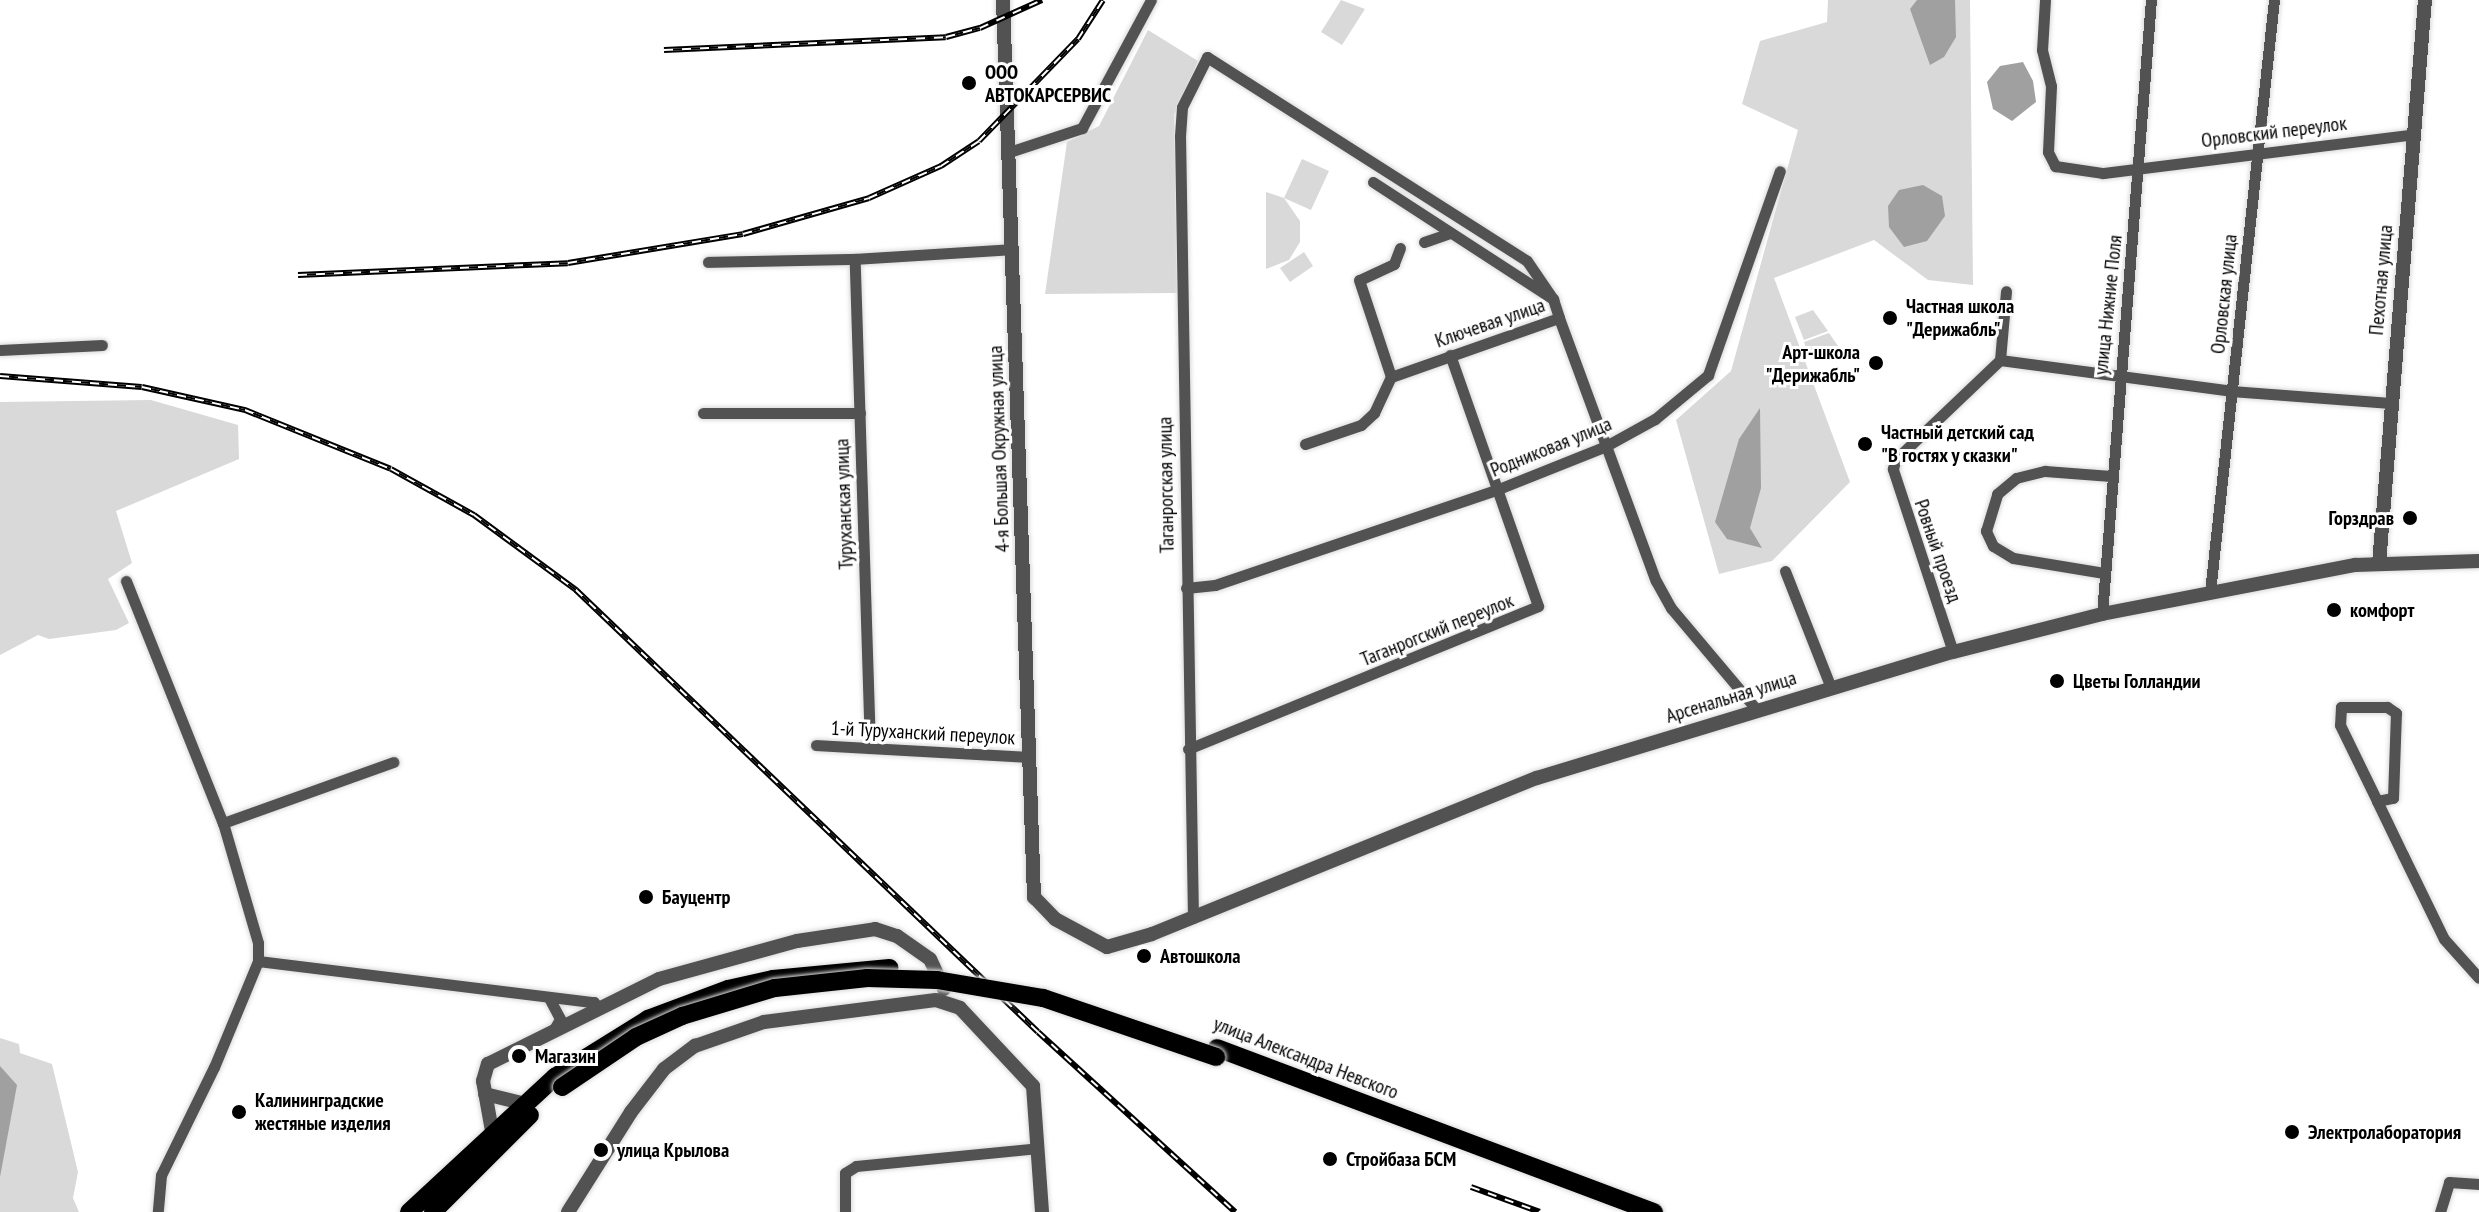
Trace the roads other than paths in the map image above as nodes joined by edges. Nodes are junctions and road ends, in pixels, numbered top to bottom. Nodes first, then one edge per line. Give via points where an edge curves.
1 (1003, 0) edge
2 (1151, 0) edge
3 (2045, 0) edge
4 (2151, 0) edge
5 (2274, 0) edge
6 (2425, 0) edge
7 (2414, 134) junction
8 (2257, 150) junction
9 (1009, 152) junction
10 (2139, 168) junction
11 (1780, 171) dead end
12 (1373, 182) dead end
13 (1450, 233) junction
14 (1424, 242) dead end
15 (1400, 248) dead end
16 (1013, 249) junction
17 (855, 259) junction
18 (708, 262) dead end
19 (2006, 291) dead end
20 (1553, 299) junction
21 (1559, 318) junction
22 (102, 345) dead end
23 (0, 350) edge
24 (1450, 355) junction
25 (2000, 360) junction
26 (2119, 375) junction
27 (1391, 377) junction
28 (2231, 391) junction
29 (2391, 403) junction
30 (703, 413) dead end
31 (860, 413) junction
32 (1305, 444) dead end
33 (1606, 446) junction
34 (2111, 476) junction
35 (1501, 488) junction
36 (2479, 561) edge
37 (2379, 564) junction
38 (1785, 571) dead end
39 (2104, 573) junction
40 (126, 581) dead end
41 (1186, 588) junction
42 (2210, 592) junction
43 (2102, 614) junction
44 (1953, 652) junction
45 (1831, 688) junction
46 (1757, 710) junction
47 (816, 745) dead end
48 (870, 748) junction
49 (1188, 749) junction
50 (1029, 757) junction
51 (393, 762) dead end
52 (2377, 801) junction
53 (223, 823) junction
54 (1034, 897) joint
55 (1193, 918) junction
56 (258, 961) junction
57 (2479, 978) edge
58 (549, 998) junction
59 (942, 1000) junction
60 (598, 1008) junction
61 (552, 1031) junction
62 (1216, 1053) junction
63 (558, 1082) junction
64 (485, 1094) junction
65 (526, 1104) junction
66 (492, 1131) junction
67 (1038, 1148) junction
68 (2479, 1184) edge
69 (158, 1212) edge
70 (409, 1212) edge
71 (433, 1212) edge
72 (568, 1212) edge
73 (845, 1212) edge
74 (1042, 1212) edge
75 (1626, 1212) edge
76 (1654, 1212) edge
77 (2440, 1212) edge

1 - 9 street, 4-я Большая Окружная улица
2 - 9 street via 1082,128
3 - 10 street, Орловский переулок via 2042,50 2051,96 2049,160 2073,171
4 - 10 street, улица Нижние Поля
5 - 8 street, Орловская улица
6 - 7 street, Пехотная улица
7 - 8 street, Орловский переулок
7 - 29 street, Пехотная улица
8 - 10 street, Орловский переулок
8 - 28 street, Орловская улица
9 - 16 street, 4-я Большая Окружная улица
10 - 26 street, улица Нижние Поля
11 - 33 street, Родниковая улица via 1708,375 1655,419
12 - 13 street
13 - 14 street
13 - 20 street
15 - 27 street via 1394,264 1359,280
16 - 17 street
16 - 50 street, 4-я Большая Окружная улица
17 - 18 street
17 - 31 street, Туруханская улица
19 - 25 street
20 - 21 street
20 - 41 street, Таганрогская улица via 1542,277 1514,252 1207,57 1182,107 1180,136
21 - 24 street, Ключевая улица
21 - 33 street, Ключевая улица
22 - 23 street
24 - 27 street, Ключевая улица
24 - 35 street, Таганрогский переулок
25 - 26 street
25 - 44 street, Ровный проезд via 1895,460 1895,479
26 - 28 street
26 - 34 street, улица Нижние Поля
27 - 32 street via 1374,413 1361,425
28 - 29 street
28 - 42 street, Орловская улица
29 - 37 street, Пехотная улица
30 - 31 street
31 - 48 street, Туруханская улица
33 - 35 street, Родниковая улица
33 - 46 street, Ключевая улица via 1671,608
34 - 39 street, улица Нижние Поля
34 - 39 street via 2045,471 2016,478 1997,494 1986,531 1993,546 2013,558
35 - 41 street, Родниковая улица via 1215,585
35 - 49 street, Таганрогский переулок via 1538,606
36 - 37 street, Арсенальная улица
37 - 42 street, Арсенальная улица
38 - 45 street
39 - 43 street, улица Нижние Поля
40 - 53 street
41 - 49 street, Таганрогская улица
42 - 43 street, Арсенальная улица
43 - 44 street, Арсенальная улица
44 - 45 street, Арсенальная улица
45 - 46 street, Арсенальная улица
46 - 55 street, Арсенальная улица via 1537,778
47 - 48 street, 1-й Туруханский переулок
48 - 50 street, 1-й Туруханский переулок
49 - 55 street, Таганрогская улица
50 - 54 street, 4-я Большая Окружная улица
51 - 53 street
52 - 52 street via 2393,798 2396,713 2387,707 2341,707 2340,725
52 - 57 street via 2444,939
53 - 56 street via 255,927
54 - 55 street, Арсенальная улица via 1055,919 1107,947
56 - 58 street
56 - 69 street via 191,1120 161,1175
58 - 60 street via 594,1002
58 - 61 street via 560,1019
59 - 60 street via 917,949 884,930 797,941 659,979
59 - 67 street via 990,1035 1033,1086
59 - 72 street via 764,1022 695,1046 664,1069 631,1112
60 - 61 street
61 - 64 street via 488,1064 483,1072
62 - 63 main road, улица Александра Невского via 1006,978 949,970 842,970 728,989 677,1006 619,1035
62 - 75 main road
62 - 76 main road, улица Александра Невского
63 - 65 main road
63 - 71 main road
64 - 65 street
64 - 66 street
65 - 66 main road
66 - 70 main road
67 - 73 street via 856,1166 845,1173
67 - 74 street
68 - 77 street via 2449,1182

